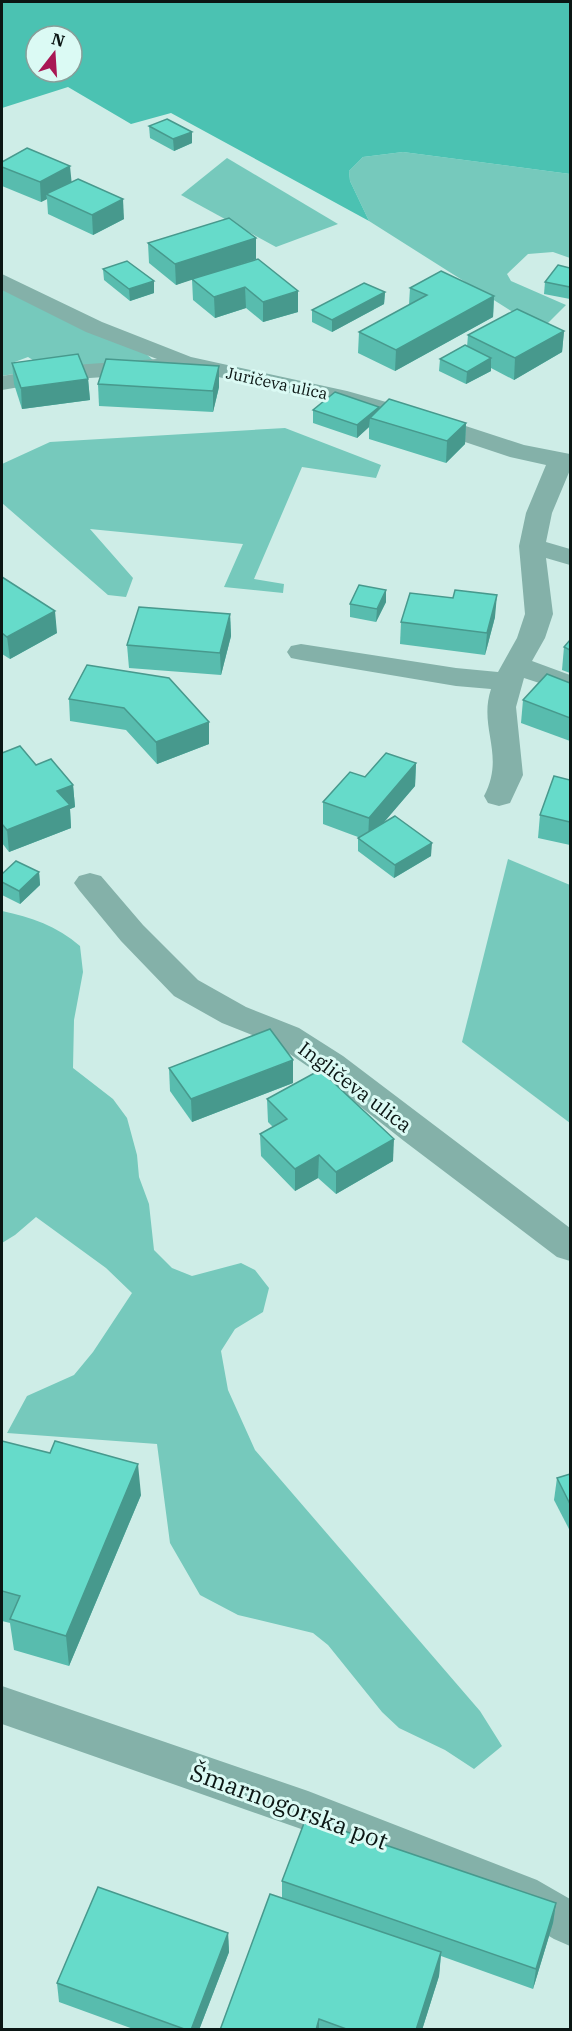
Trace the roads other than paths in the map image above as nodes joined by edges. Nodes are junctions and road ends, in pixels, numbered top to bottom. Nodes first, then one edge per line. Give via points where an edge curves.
1 (2, 281) edge
2 (191, 364) junction
3 (2, 383) edge
4 (566, 461) edge
5 (532, 546) junction
6 (570, 557) edge
7 (301, 652) dead end
8 (511, 674) junction
9 (570, 684) edge
10 (499, 796) dead end
11 (90, 883) dead end
12 (570, 1247) edge
13 (2, 1705) edge
14 (570, 1924) edge

1 - 2 street, Juričeva ulica via 94,327
2 - 3 street, Juričeva ulica via 71,372
2 - 4 street, Juričeva ulica via 338,396 519,452
4 - 5 street via 540,504
5 - 6 street
5 - 8 street via 539,613
7 - 8 street via 456,677
8 - 9 street
8 - 10 street via 502,707 509,774
11 - 12 street, Ingličeva ulica via 186,988 234,1015 287,1036 331,1065
13 - 14 street, Šmarnogorska pot via 308,1811 521,1895

